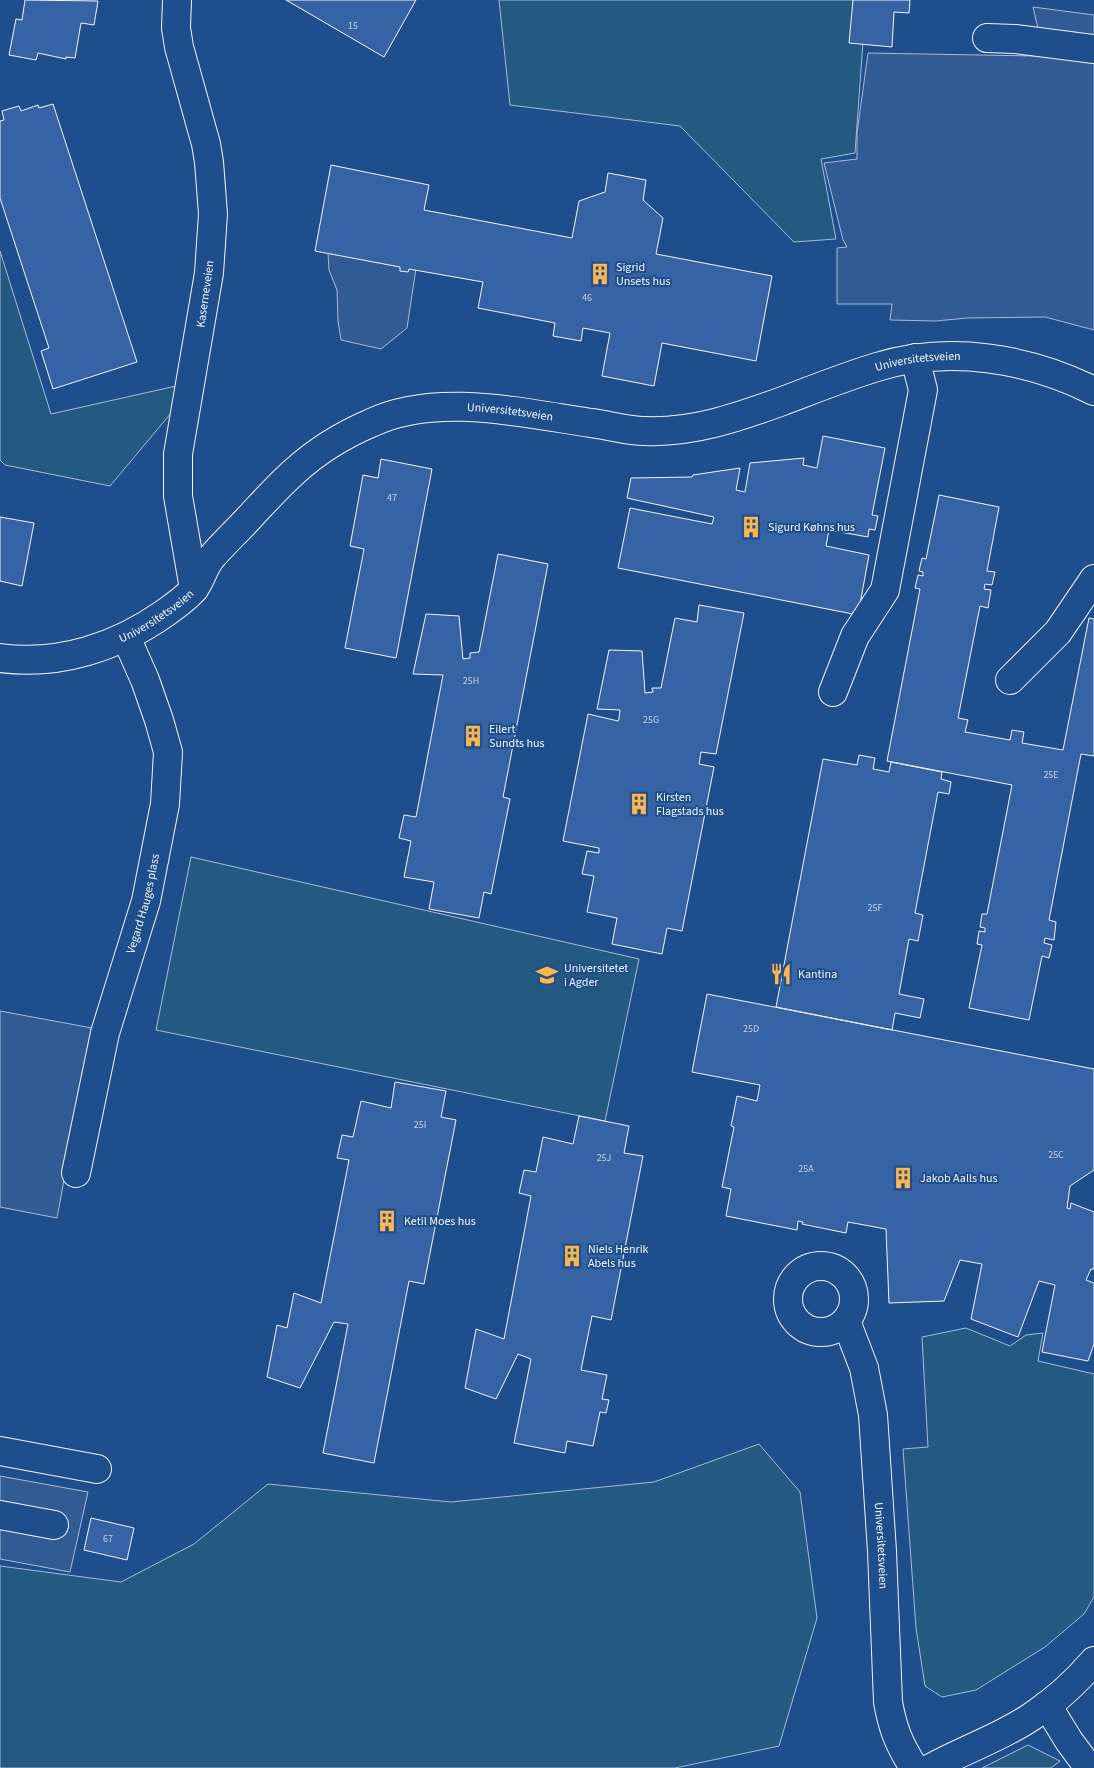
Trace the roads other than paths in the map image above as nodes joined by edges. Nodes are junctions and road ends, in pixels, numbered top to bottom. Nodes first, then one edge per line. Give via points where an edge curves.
1 (177, 0) edge
2 (987, 38) dead end
3 (1094, 49) edge
4 (915, 358) junction
5 (1094, 391) edge
6 (1094, 579) edge
7 (194, 589) junction
8 (126, 637) junction
9 (0, 658) edge
10 (1010, 680) dead end
11 (833, 692) dead end
12 (76, 1173) dead end
13 (846, 1321) dead end
14 (0, 1451) edge
15 (97, 1469) dead end
16 (0, 1516) edge
17 (54, 1525) dead end
18 (1094, 1661) edge
19 (1046, 1705) junction
20 (914, 1768) edge
21 (931, 1768) edge
22 (1089, 1768) edge

1 - 7 street, Kaserneveien via 179,47 206,144 213,214 209,273 178,454 178,496
2 - 3 street
4 - 5 street, Universitetsveien via 976,357 1030,366 1069,378
4 - 7 street, Universitetsveien via 878,367 738,418 684,429 644,431 461,406 428,407 395,414 346,435 293,473 209,560
4 - 11 street via 923,390 885,590 856,636
6 - 10 street via 1058,632
7 - 8 street, Universitetsveien via 179,603
8 - 9 street, Universitetsveien via 62,658
8 - 12 street, Vegard Hauges plass via 160,720 168,752 165,804 146,901 105,1033
13 - 20 street, Universitetsveien via 864,1368 873,1415 888,1702 898,1743
14 - 15 street
16 - 17 street
18 - 19 street
19 - 21 street via 1015,1727
19 - 22 street

